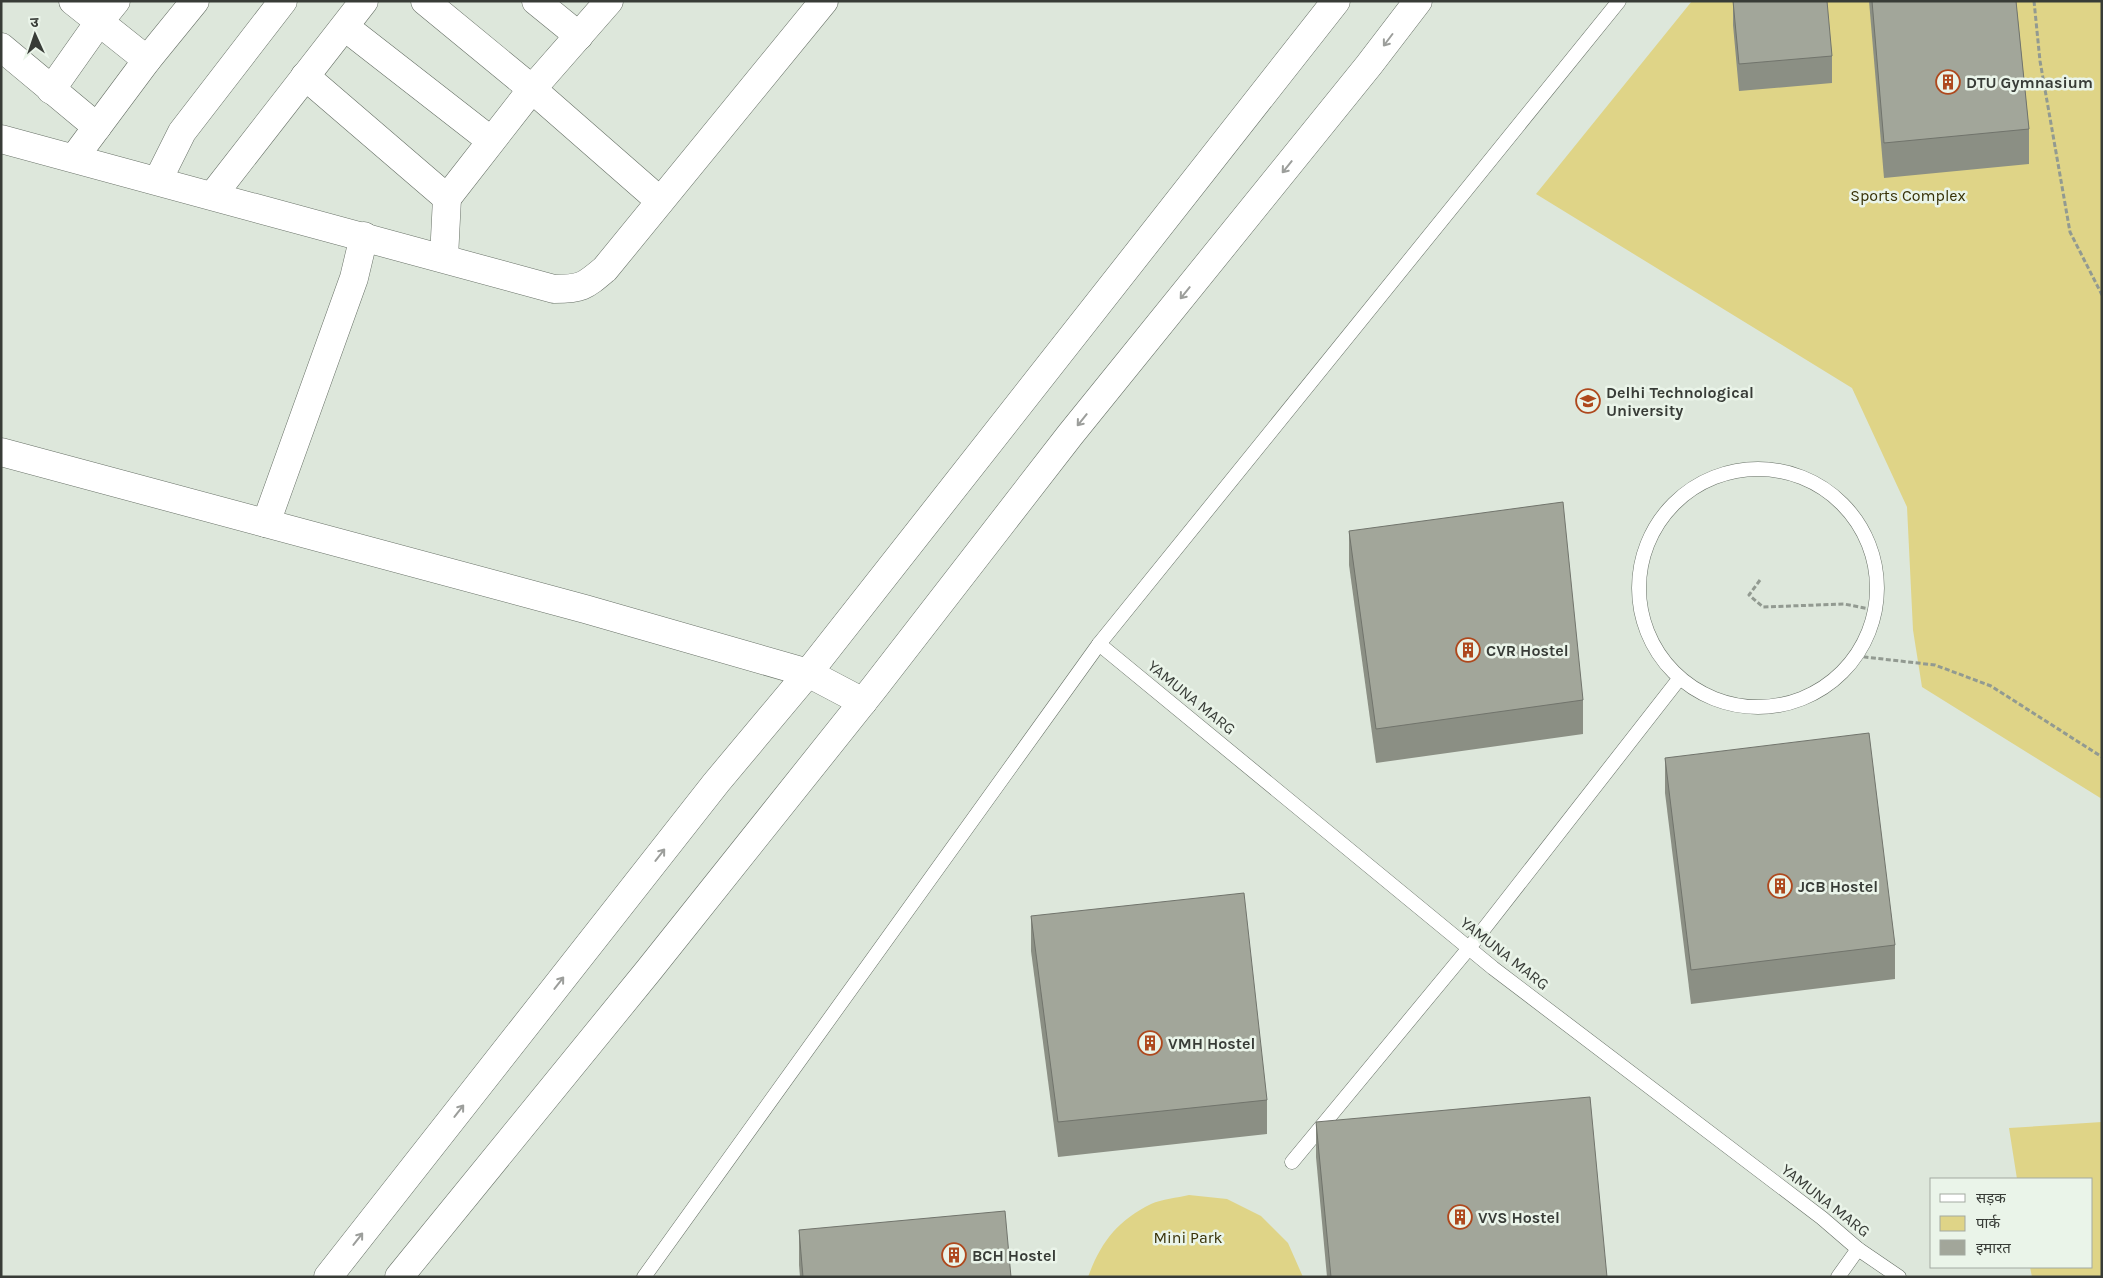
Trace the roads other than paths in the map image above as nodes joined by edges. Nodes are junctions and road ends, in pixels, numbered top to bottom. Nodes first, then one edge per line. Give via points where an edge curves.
1 (73, 1) edge
2 (116, 1) edge
3 (195, 1) edge
4 (283, 1) edge
5 (364, 1) edge
6 (425, 1) edge
7 (536, 1) edge
8 (609, 1) edge
9 (824, 1) edge
10 (1336, 1) edge
11 (1418, 1) edge
12 (1619, 1) edge
13 (99, 22) junction
14 (345, 27) junction
15 (579, 36) junction
16 (1, 47) edge
17 (147, 60) junction
18 (305, 76) junction
19 (532, 89) junction
20 (51, 90) junction
21 (97, 127) junction
22 (1, 139) edge
23 (490, 140) junction
24 (74, 158) junction
25 (158, 180) junction
26 (213, 195) junction
27 (447, 198) junction
28 (660, 201) junction
29 (364, 236) junction
30 (444, 258) junction
31 (1, 452) edge
32 (266, 523) junction
33 (1099, 644) junction
34 (808, 673) junction
35 (1680, 679) junction
36 (863, 702) junction
37 (1469, 948) junction
38 (1292, 1162) dead end
39 (1858, 1248) junction
40 (328, 1277) edge
41 (399, 1277) edge
42 (644, 1277) edge
43 (1838, 1277) edge
44 (1899, 1277) edge

1 - 13 street
2 - 13 street
3 - 17 street
4 - 25 street via 182,132
5 - 14 street
6 - 19 street
7 - 15 street
8 - 15 street
9 - 28 street
10 - 34 street
11 -> 36 street via 1076,428
12 - 33 lane
13 - 17 street
13 - 20 street
14 - 18 street
14 - 23 street
15 - 19 street
16 - 20 street
17 - 21 street
18 - 26 street
18 - 27 street
19 - 23 street
19 - 28 street
20 - 21 street
21 - 24 street
22 - 24 street
23 - 27 street
24 - 25 street
25 - 26 street
26 - 29 street
27 - 30 street
28 - 30 street via 605,269 585,286 554,289
29 - 30 street
29 - 32 street via 354,278
31 - 32 street
32 - 34 street via 576,606
33 - 37 lane, YAMUNA MARG
33 - 42 lane
34 - 36 street
40 -> 34 street via 716,783
35 - 35 lane via 1662,661 1649,639 1637,592 1646,543 1669,508 1695,487 1718,476 1742,470 1767,469 1792,474 1815,483 1836,497 1866,536 1878,585 1868,634 1840,675 1797,701 1773,707 1723,703
35 - 37 lane
36 - 41 street
37 - 38 lane
37 - 39 lane, YAMUNA MARG
39 - 43 lane
39 - 44 lane, YAMUNA MARG

